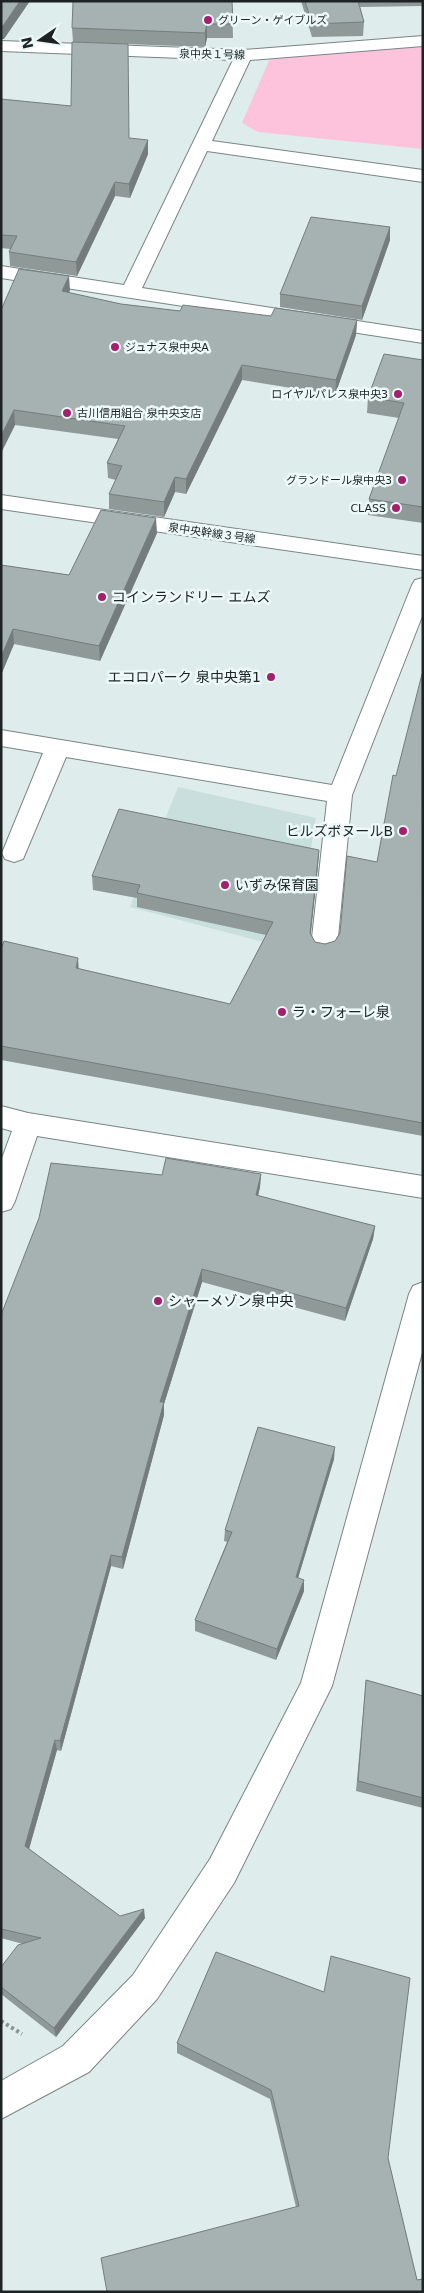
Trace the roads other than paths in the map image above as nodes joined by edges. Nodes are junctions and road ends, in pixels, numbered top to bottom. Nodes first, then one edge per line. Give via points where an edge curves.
1 (423, 41) edge
2 (7, 52) edge
3 (244, 55) junction
4 (202, 145) junction
5 (423, 176) edge
6 (1, 272) edge
7 (130, 292) junction
8 (423, 337) edge
9 (1, 502) edge
10 (423, 563) edge
11 (423, 585) edge
12 (1, 738) edge
13 (58, 747) junction
14 (340, 795) junction
15 (14, 853) dead end
16 (324, 947) edge
17 (1, 1118) edge
18 (28, 1124) junction
19 (423, 1187) edge
20 (1, 1201) edge
21 (423, 1294) edge
22 (1, 2101) edge

1 - 3 street, 泉中央１号線
2 - 3 street, 泉中央１号線
3 - 4 street
4 - 5 street
4 - 7 street
6 - 7 street
7 - 8 street
9 - 10 street, 泉中央幹線３号線
11 - 14 street
12 - 13 street
13 - 14 street
13 - 15 street
14 - 16 street
17 - 18 street
18 - 19 street
18 - 20 street
21 - 22 street via 316,1686 222,1872 145,1987 76,2059

